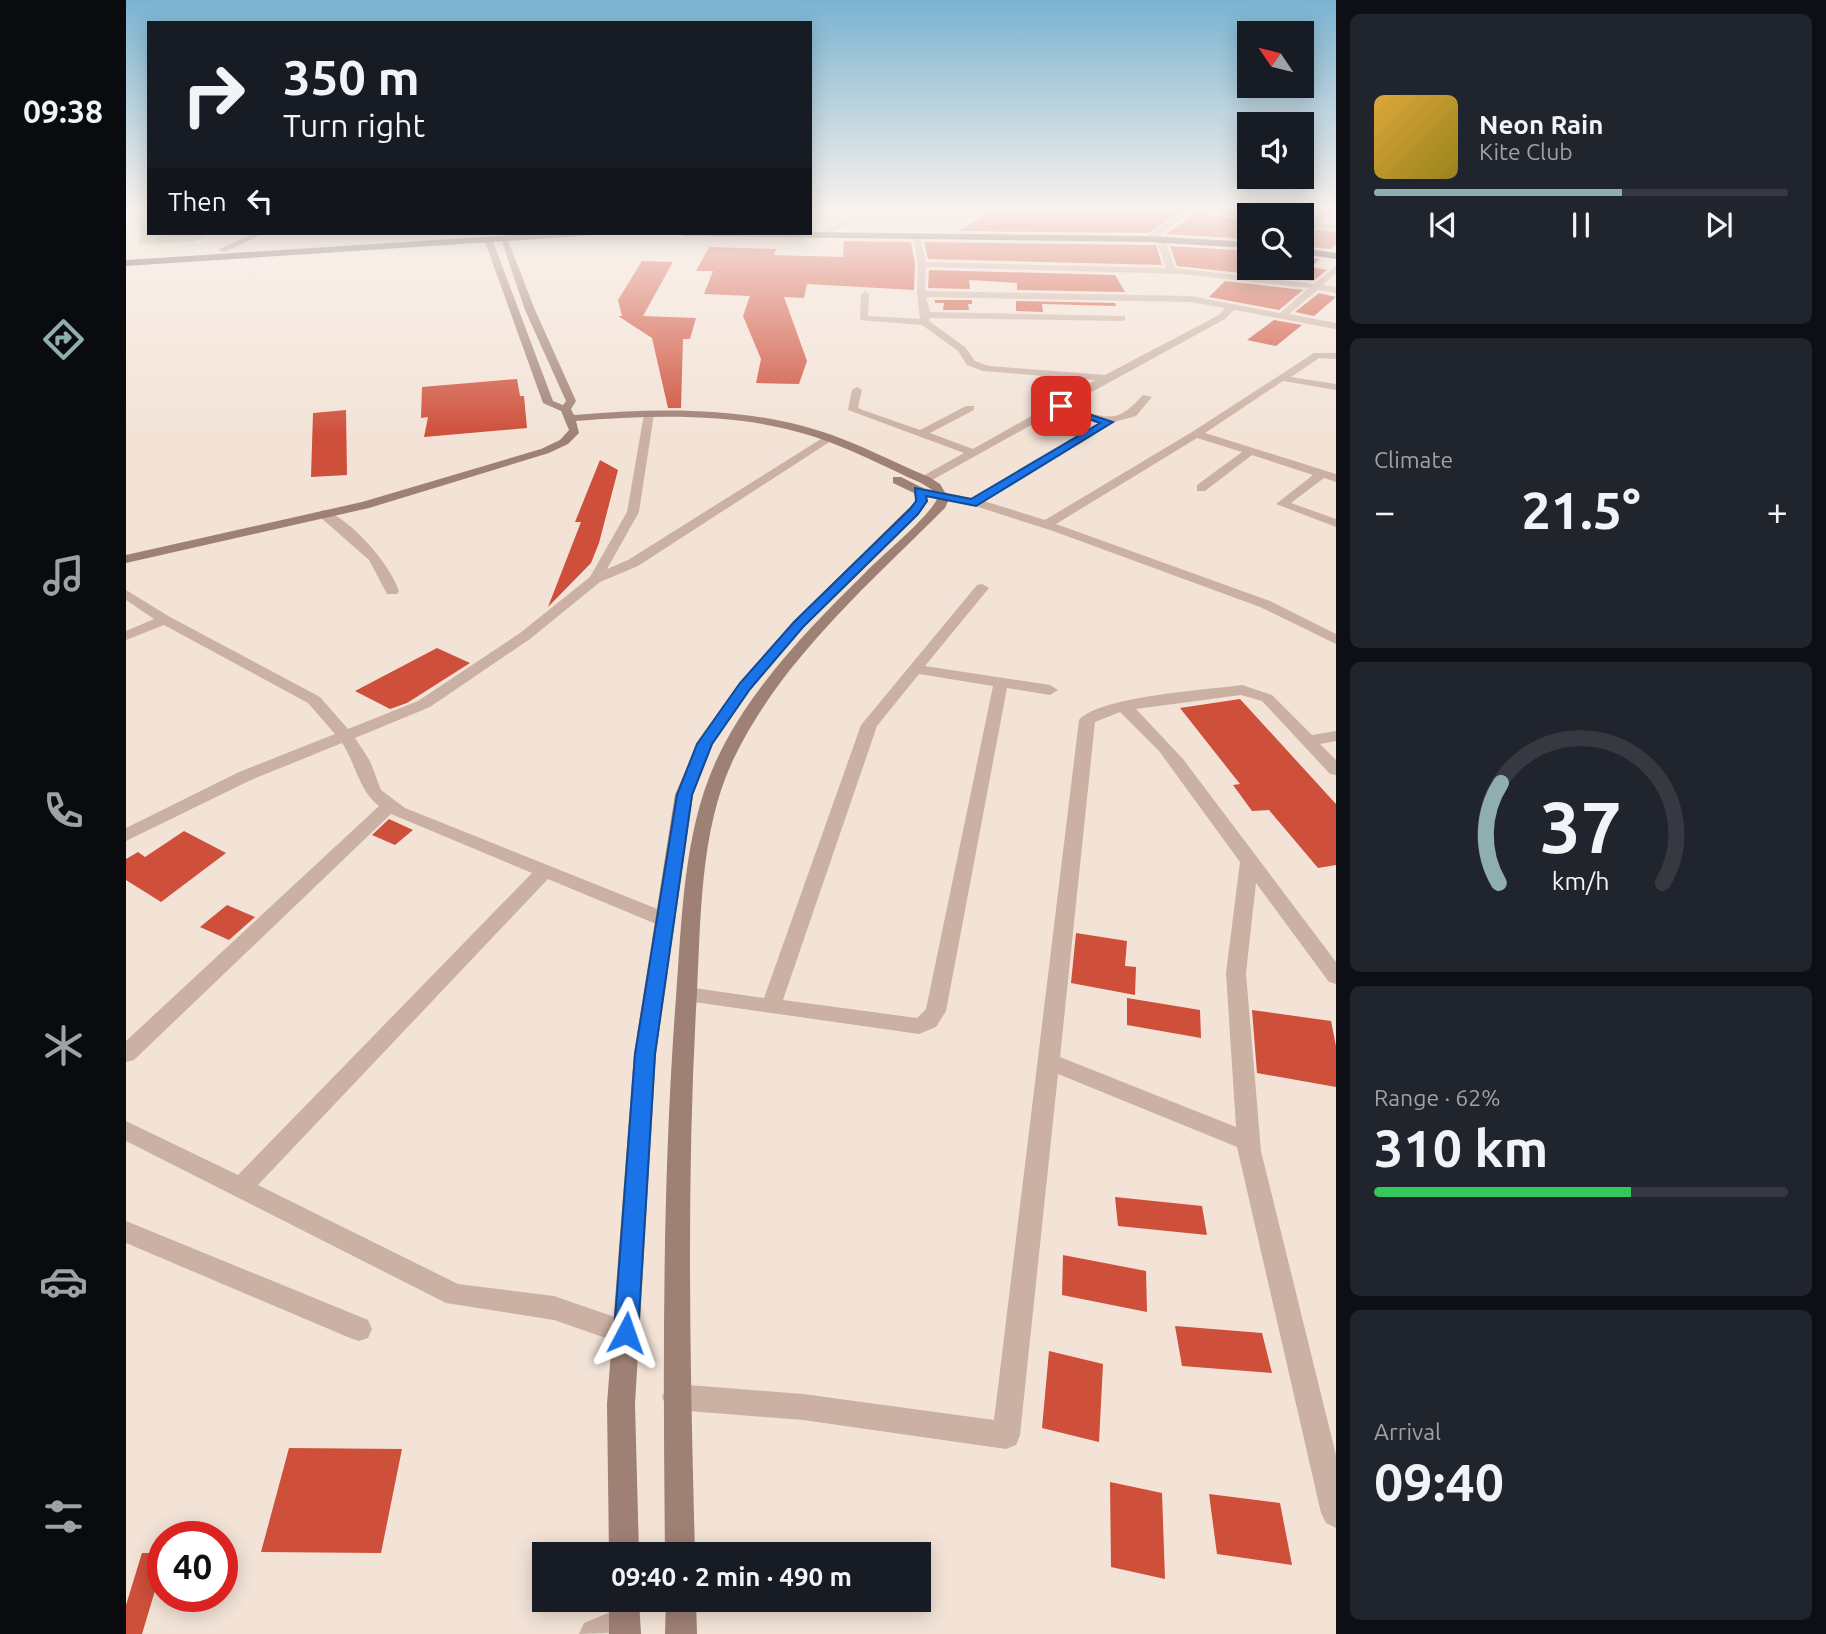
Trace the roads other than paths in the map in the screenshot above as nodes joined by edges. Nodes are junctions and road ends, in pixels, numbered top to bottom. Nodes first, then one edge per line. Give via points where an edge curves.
1 (505, 284) edge
2 (522, 284) edge
3 (921, 284) edge
4 (1304, 284) edge
5 (1315, 286) junction
6 (1336, 290) edge
7 (865, 294) dead end
8 (921, 294) junction
9 (1232, 306) junction
10 (1110, 307) dead end
11 (925, 314) junction
12 (1283, 315) junction
13 (1122, 318) dead end
14 (1336, 326) edge
15 (1336, 356) edge
16 (1103, 378) junction
17 (1281, 378) junction
18 (1336, 387) edge
19 (857, 390) dead end
20 (1147, 397) dead end
21 (1061, 406) junction
22 (970, 408) dead end
23 (569, 413) junction
24 (649, 414) junction
25 (1108, 420) junction
26 (920, 434) junction
27 (1196, 434) junction
28 (822, 442) junction
29 (1251, 451) junction
30 (974, 453) junction
31 (1323, 473) junction
32 (1336, 478) edge
33 (922, 485) junction
34 (1201, 488) dead end
35 (942, 494) junction
36 (972, 503) junction
37 (324, 514) junction
38 (1336, 523) edge
39 (1045, 525) junction
40 (126, 559) edge
41 (595, 579) junction
42 (982, 588) dead end
43 (392, 591) dead end
44 (126, 594) edge
45 (165, 620) junction
46 (126, 636) edge
47 (1336, 640) edge
48 (913, 669) junction
49 (1001, 682) junction
50 (1049, 690) dead end
51 (1123, 706) junction
52 (345, 735) junction
53 (1336, 736) edge
54 (1308, 741) junction
55 (1336, 770) edge
56 (390, 805) junction
57 (126, 835) edge
58 (1249, 861) junction
59 (545, 871) junction
60 (663, 919) junction
61 (1336, 977) edge
62 (687, 995) junction
63 (771, 1006) junction
64 (126, 1054) edge
65 (1048, 1061) junction
66 (126, 1130) edge
67 (1249, 1142) junction
68 (240, 1188) junction
69 (126, 1232) edge
70 (359, 1329) dead end
71 (626, 1333) junction
72 (676, 1397) junction
73 (1336, 1513) edge
74 (624, 1542) edge
75 (680, 1542) edge
76 (681, 1612) edge
77 (624, 1618) edge
78 (595, 1634) edge
79 (681, 1634) edge

1 - 23 street via 548,403
2 - 23 street via 572,401
3 - 8 street
4 - 5 street
5 - 6 street
5 - 12 street
7 - 11 street via 863,318
8 - 9 street via 1191,299
8 - 11 street
9 - 12 street
9 - 16 street via 1222,317
10 - 11 street
11 - 13 street
11 - 16 street via 979,367
12 - 14 street
15 - 17 street via 1317,355
16 - 21 street
17 - 18 street
17 - 27 street
19 - 26 street via 852,408 856,411
20 - 25 street via 1132,414
21 - 25 street
21 - 30 street
22 - 26 street
23 - 24 street
23 - 37 street via 575,431 565,442 545,451
24 - 28 street via 768,424
24 - 41 street via 633,512
25 - 36 street via 1107,425
26 - 30 street
27 - 29 street
27 - 39 street
28 - 33 street
28 - 41 street via 633,563
29 - 31 street
29 - 34 street
30 - 33 street
31 - 32 street
31 - 38 street via 1282,504
33 - 35 street
33 - 60 street via 922,501 914,512 799,624 745,686 705,744 684,795
35 - 36 street
35 - 62 street via 941,505 839,607 770,687 730,749 712,791 694,905
36 - 39 street
37 - 40 street
37 - 43 street via 376,558
39 - 47 street via 1287,612
41 - 52 street via 525,636 424,704
42 - 48 street
44 - 45 street
45 - 46 street
45 - 52 street via 314,700
48 - 49 street
48 - 63 street via 869,725
49 - 50 street
49 - 63 street via 936,1011 929,1021 919,1026
51 - 54 street via 1256,692
51 - 58 street via 1170,750
51 - 65 street via 1095,712 1087,720
52 - 56 street via 362,761 373,793
52 - 57 street via 245,776
53 - 54 street
54 - 55 street
56 - 59 street
56 - 64 street
58 - 61 street
58 - 67 street via 1236,973
59 - 60 street
59 - 68 street
60 - 71 street via 645,1054
62 - 63 street
62 - 72 street via 678,1114
65 - 67 street
65 - 72 street via 1006,1435 803,1407
66 - 68 street
67 - 73 street
68 - 71 street via 455,1295 554,1308
69 - 70 street
71 - 74 street via 621,1404
72 - 75 street
76 - 79 street
77 - 78 street

